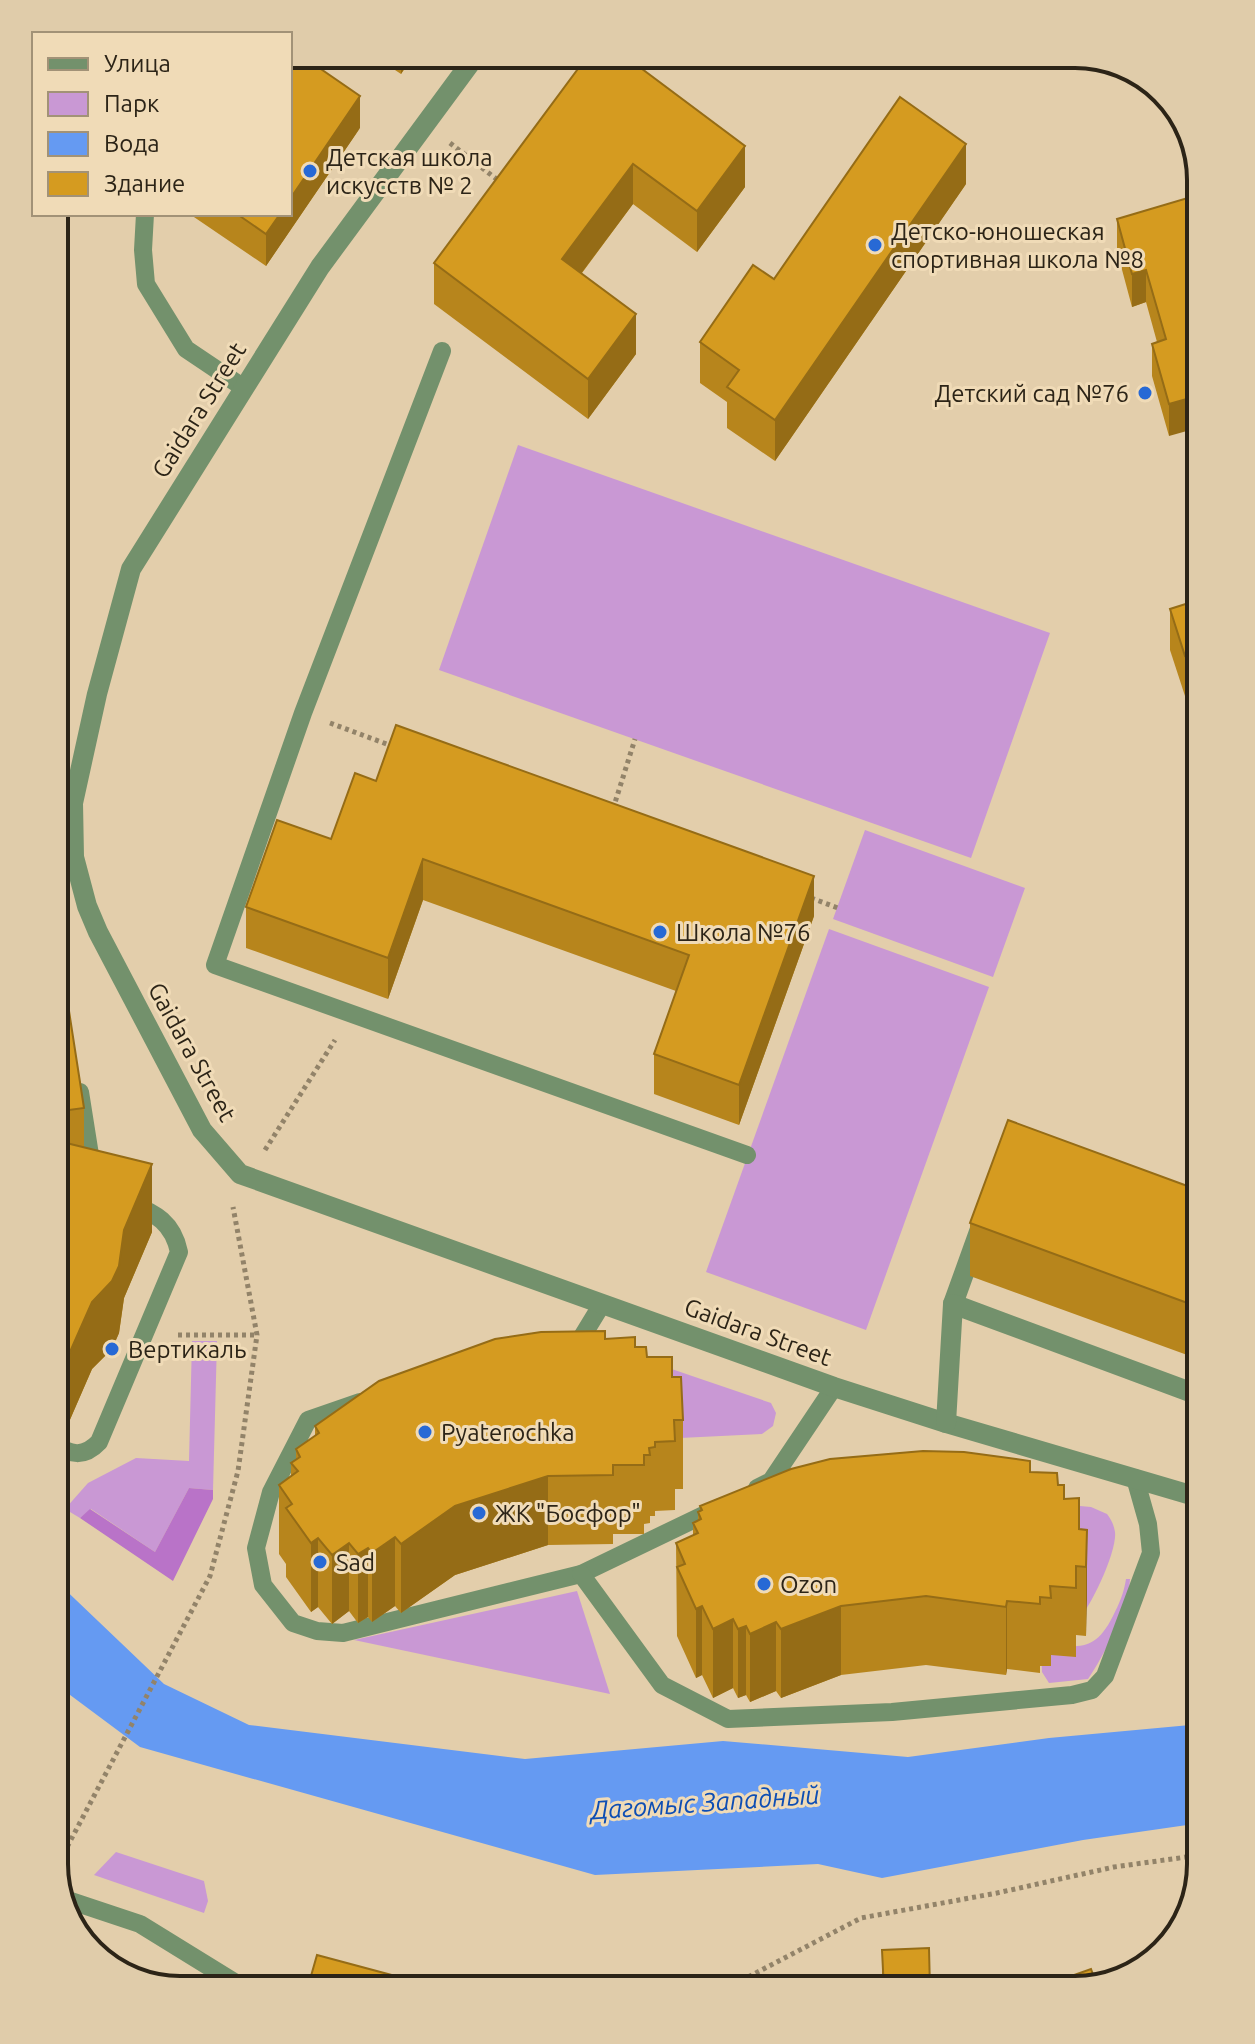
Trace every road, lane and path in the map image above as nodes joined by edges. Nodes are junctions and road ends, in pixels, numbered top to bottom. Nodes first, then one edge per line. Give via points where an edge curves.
1 (467, 68) edge
2 (449, 143) dead end
3 (505, 185) edge
4 (145, 216) edge
5 (442, 351) dead end
6 (244, 388) junction
7 (303, 713) junction
8 (635, 739) dead end
9 (404, 750) edge
10 (612, 811) edge
11 (68, 812) edge
12 (68, 846) edge
13 (809, 897) edge
14 (838, 908) dead end
15 (351, 1015) junction
16 (77, 1070) edge
17 (747, 1155) dead end
18 (240, 1174) junction
19 (84, 1190) edge
20 (109, 1196) edge
21 (988, 1206) edge
22 (602, 1304) junction
23 (953, 1304) junction
24 (196, 1335) dead end
25 (257, 1335) junction
26 (546, 1351) edge
27 (834, 1387) junction
28 (1187, 1391) edge
29 (380, 1395) edge
30 (946, 1423) junction
31 (68, 1452) edge
32 (1135, 1478) junction
33 (1187, 1494) edge
34 (581, 1574) junction
35 (68, 1844) edge
36 (1187, 1857) edge
37 (75, 1902) edge
38 (224, 1976) edge
39 (750, 1976) edge

1 - 6 street, Gaidara Street via 335,245
2 - 3 path
4 - 6 lane via 146,284 186,349
5 - 7 lane
6 - 11 street, Gaidara Street via 131,569
7 - 9 path
7 - 15 lane via 215,965
8 - 10 path
12 - 18 street, Gaidara Street via 98,932 202,1130
13 - 14 path
15 - 17 lane
15 - 18 path via 266,1149
16 - 19 lane via 96,1192
18 - 22 street, Gaidara Street
18 - 25 path via 231,1197
20 - 31 lane via 165,1221 179,1252 99,1442 82,1454
21 - 23 street
22 - 26 lane via 577,1345
22 - 27 street, Gaidara Street
23 - 28 street
23 - 30 street
24 - 25 path
25 - 35 path via 238,1471 210,1576
27 - 30 street, Gaidara Street
27 - 34 lane via 771,1481
29 - 34 lane via 308,1420 271,1492 256,1548 263,1585 293,1623 343,1633
30 - 32 street, Gaidara Street
32 - 33 street, Gaidara Street
32 - 34 lane via 1151,1553 1105,1676 1092,1690 1072,1695 892,1712 728,1719 662,1685
36 - 39 path via 861,1918
37 - 38 lane via 140,1924

